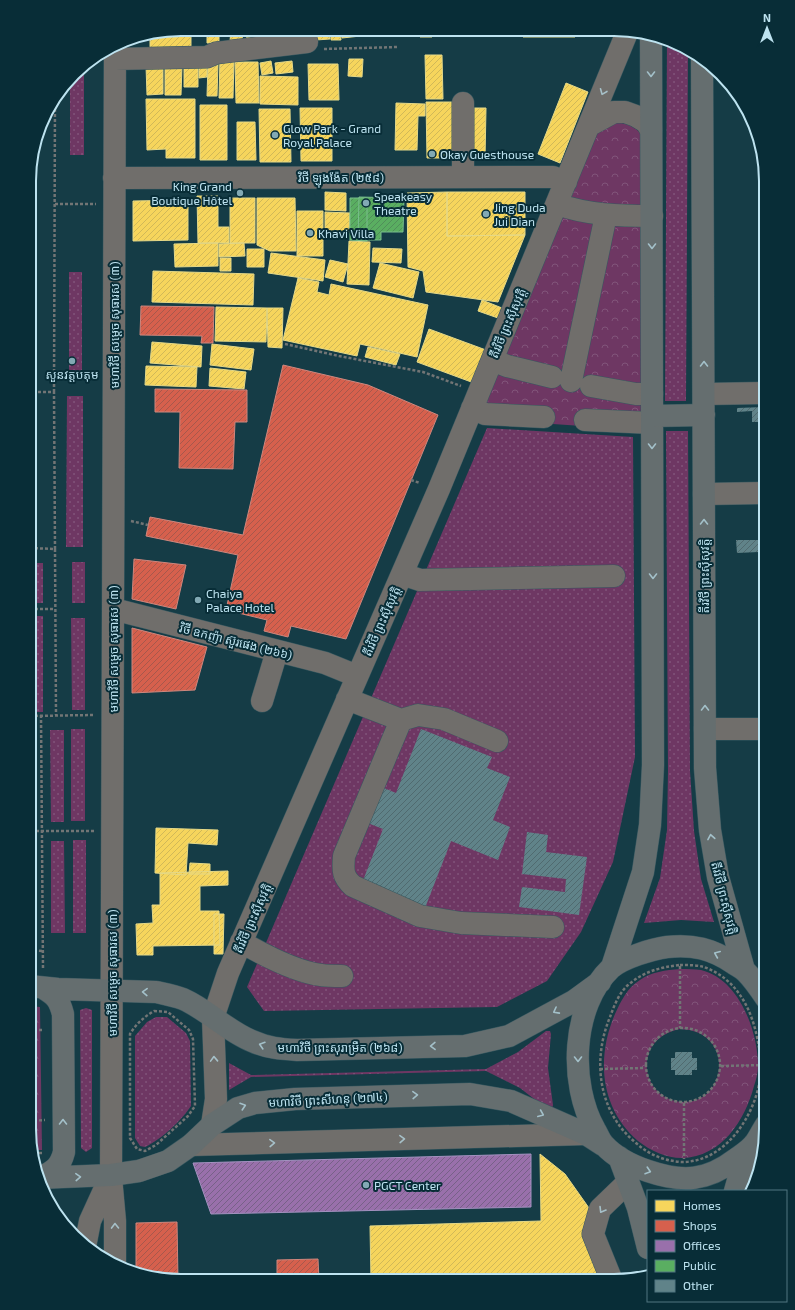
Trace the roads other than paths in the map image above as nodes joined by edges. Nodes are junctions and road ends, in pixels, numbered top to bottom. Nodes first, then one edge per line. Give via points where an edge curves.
1 (626, 36) edge
2 (651, 41) edge
3 (307, 42) road end
4 (114, 52) edge
5 (702, 66) edge
6 (463, 103) dead end
7 (590, 125) junction
8 (651, 130) junction
9 (463, 177) junction
10 (114, 178) junction
11 (566, 182) junction
12 (557, 204) junction
13 (606, 215) junction
14 (652, 216) junction
15 (492, 360) junction
16 (571, 381) junction
17 (759, 393) edge
18 (652, 394) junction
19 (704, 394) junction
20 (475, 401) junction
21 (704, 415) junction
22 (544, 417) dead end
23 (652, 419) junction
24 (585, 420) dead end
25 (759, 493) edge
26 (704, 494) junction
27 (402, 574) junction
28 (614, 576) dead end
29 (113, 609) junction
30 (277, 651) junction
31 (357, 676) junction
32 (347, 699) junction
33 (262, 701) dead end
34 (401, 720) junction
35 (705, 729) junction
36 (759, 729) edge
37 (497, 741) dead end
38 (553, 927) dead end
39 (241, 942) junction
40 (606, 974) junction
41 (342, 976) dead end
42 (758, 983) edge
43 (36, 987) edge
44 (111, 990) junction
45 (213, 1018) junction
46 (212, 1125) junction
47 (191, 1145) junction
48 (603, 1145) junction
49 (755, 1147) edge
50 (44, 1175) edge
51 (111, 1175) junction
52 (45, 1178) edge
53 (628, 1182) junction
54 (735, 1190) edge
55 (87, 1239) edge
56 (647, 1244) edge
57 (116, 1258) edge
58 (609, 1274) edge

1 -> 7 street, តីរវិថី ព្រះស៊ីសុវត្តិ
2 -> 8 main road
3 - 4 street via 216,52 207,57
4 - 10 street, មហាវិថី សម្តេច សុធារស (៣)
19 -> 5 main road, តីរវិថី ព្រះស៊ីសុវត្តិ
6 - 9 street
7 - 8 street via 614,112 625,112 646,122
7 - 11 street, តីរវិថី ព្រះស៊ីសុវត្តិ
8 - 14 main road
9 - 10 street, វិថី ឡុងង៉ែត (២៥៨)
9 - 11 street, វិថី ឡុងង៉ែត (២៥៨) via 553,177
10 - 29 street, មហាវិថី សម្តេច សុធារស (៣)
11 - 12 street, តីរវិថី ព្រះស៊ីសុវត្តិ
12 - 13 street
12 - 15 street, តីរវិថី ព្រះស៊ីសុវត្តិ
13 - 14 street
13 - 16 street
14 -> 18 main road
15 - 16 street
15 - 20 street, តីរវិថី ព្រះស៊ីសុវត្តិ
16 - 18 street via 636,394
17 - 19 street
18 - 23 main road
19 - 21 main road, តីរវិថី ព្រះស៊ីសុវត្តិ
20 - 22 street via 485,414
20 - 27 street, តីរវិថី ព្រះស៊ីសុវត្តិ
21 - 23 main road
21 - 26 main road, តីរវិថី ព្រះស៊ីសុវត្តិ
23 - 24 street
23 -> 40 main road via 653,765 650,825 643,872
25 - 26 street
35 -> 26 main road, តីរវិថី ព្រះស៊ីសុវត្តិ
27 - 28 street via 420,580
27 - 31 street, តីរវិថី ព្រះស៊ីសុវត្តិ
29 - 30 street, វិថី ឧកញ៉ា ស៊ួរផេង (២៦៦)
29 - 44 street, មហាវិថី សម្តេច សុធារស (៣)
30 - 31 street, វិថី ឧកញ៉ា ស៊ួរផេង (២៦៦) via 325,663
30 - 33 street
31 - 32 street, តីរវិថី ព្រះស៊ីសុវត្តិ
32 - 34 street
32 - 39 street, តីរវិថី ព្រះស៊ីសុវត្តិ
34 - 37 street via 418,715 444,719
34 - 38 street via 344,856 345,879 353,886 420,916 460,923
35 - 36 street
42 -> 35 main road, តីរវិថី ព្រះស៊ីសុវត្តិ via 718,877 710,830
39 - 41 street via 299,969 320,975
39 - 45 street, តីរវិថី ព្រះស៊ីសុវត្តិ
42 -> 40 main road, មហាវិថី ព្រះសុរាម្រឹត (២៦៨) via 723,957 703,948 679,946 657,948 632,957
40 -> 45 main road, មហាវិថី ព្រះសុរាម្រឹត (២៦៨) via 574,1001 509,1036 465,1046 305,1050 274,1048 247,1039
40 -> 48 main road via 588,1004 578,1047 580,1092 588,1118
43 - 44 main road, មហាវិថី ព្រះសុរាម្រឹត (២៦៨)
50 -> 43 main road via 56,1169 64,1152 63,1014 55,995
45 -> 44 main road, មហាវិថី ព្រះសុរាម្រឹត (២៦៨) via 182,999 169,995
44 - 51 street, មហាវិថី សម្តេច សុធារស (៣)
46 -> 45 street, តីរវិថី ព្រះស៊ីសុវត្តិ via 216,1099
46 - 47 main road, មហាវិថី ព្រះសីហនុ (២៧៤)
46 -> 48 main road, មហាវិថី ព្រះសីហនុ (២៧៤) via 238,1108 271,1101 470,1094 511,1101
47 -> 48 street
47 - 51 main road, មហាវិថី ព្រះសីហនុ (២៧៤) via 168,1161 139,1171
48 -> 49 main road, មហាវិថី ព្រះសីហនុ (២៧៤) via 638,1168 685,1179 708,1175
48 - 53 main road
49 - 54 main road
52 -> 51 main road, មហាវិថី ព្រះសីហនុ (២៧៤)
51 - 55 street, មហាវិថី សម្តេច សុធារស (៣) via 90,1221
57 -> 51 street
53 - 56 main road
53 -> 58 street via 600,1209 593,1234

